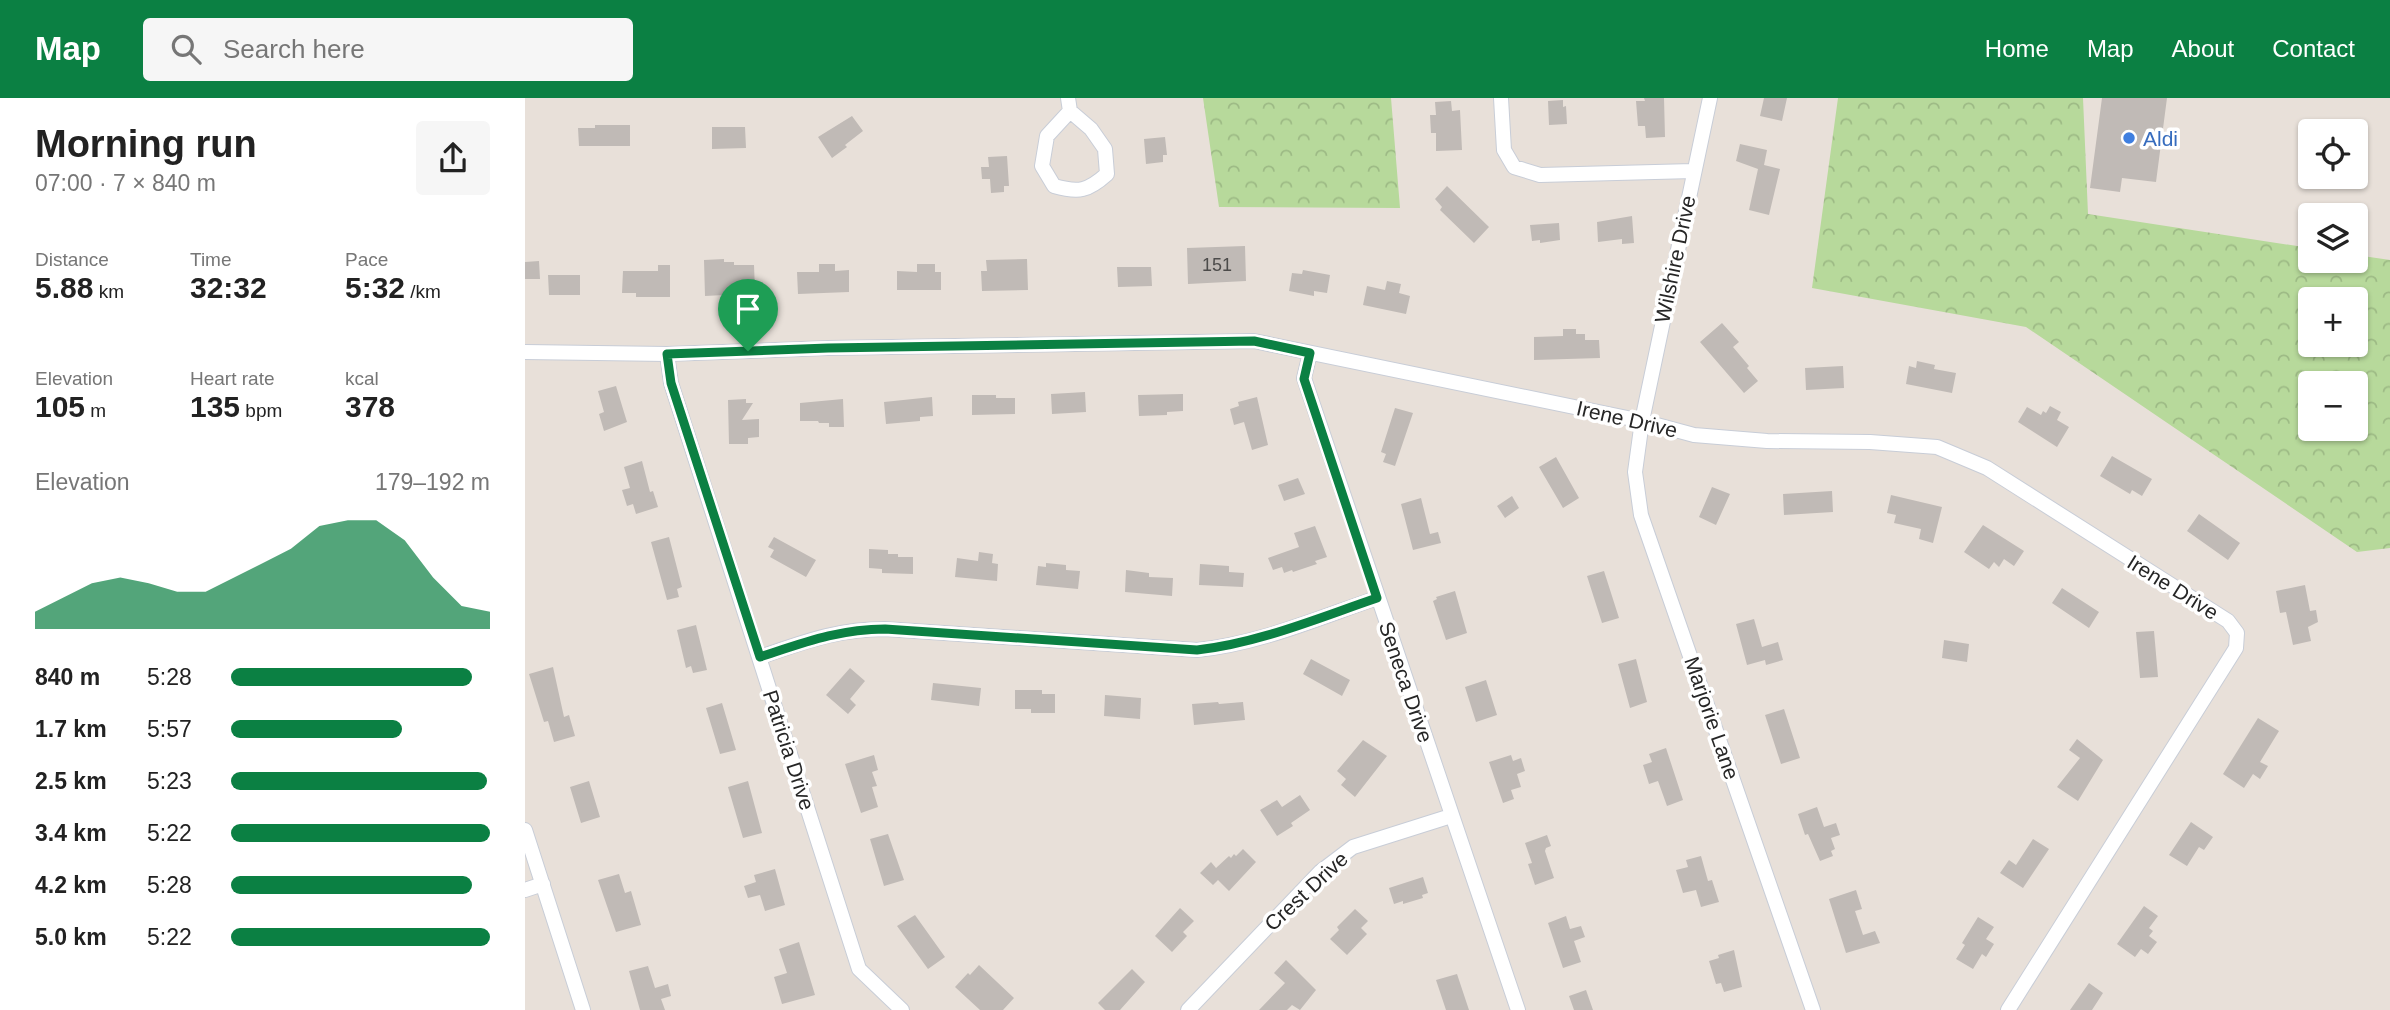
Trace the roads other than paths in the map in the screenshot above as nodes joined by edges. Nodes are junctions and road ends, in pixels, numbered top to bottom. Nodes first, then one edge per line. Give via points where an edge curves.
1 (1501, 98) edge
2 (1710, 98) edge
3 (1069, 104) edge
4 (1693, 171) junction
5 (525, 352) edge
6 (1310, 353) junction
7 (667, 354) junction
8 (1642, 421) junction
9 (1377, 598) junction
10 (760, 657) junction
11 (1451, 816) junction
12 (525, 831) edge
13 (543, 884) junction
14 (525, 890) edge
15 (583, 1010) edge
16 (902, 1010) edge
17 (1188, 1010) edge
18 (1518, 1010) edge
19 (1813, 1010) edge
20 (2008, 1010) edge

1 - 4 street via 1504,150 1514,167 1541,175
2 - 4 street, Wilshire Drive
3 - 3 street via 1105,149 1107,174 1093,187 1074,192 1054,187 1042,166 1047,136
4 - 8 street, Wilshire Drive
5 - 7 street, Irene Drive
6 - 7 street, Irene Drive via 1232,341
6 - 8 street, Irene Drive
6 - 9 street, Seneca Drive via 1304,379
7 - 10 street, Patricia Drive via 671,383
8 - 19 street, Marjorie Lane via 1635,472 1641,515
8 - 20 street, Irene Drive via 1694,435 1909,444 1961,455 2228,621 2237,632 2236,648
9 - 10 street via 1228,647 1197,650 856,629
9 - 11 street, Seneca Drive
10 - 16 street, Patricia Drive via 859,969
11 - 17 street, Crest Drive via 1353,847 1320,872
11 - 18 street, Seneca Drive
12 - 13 street
13 - 14 street
13 - 15 street

